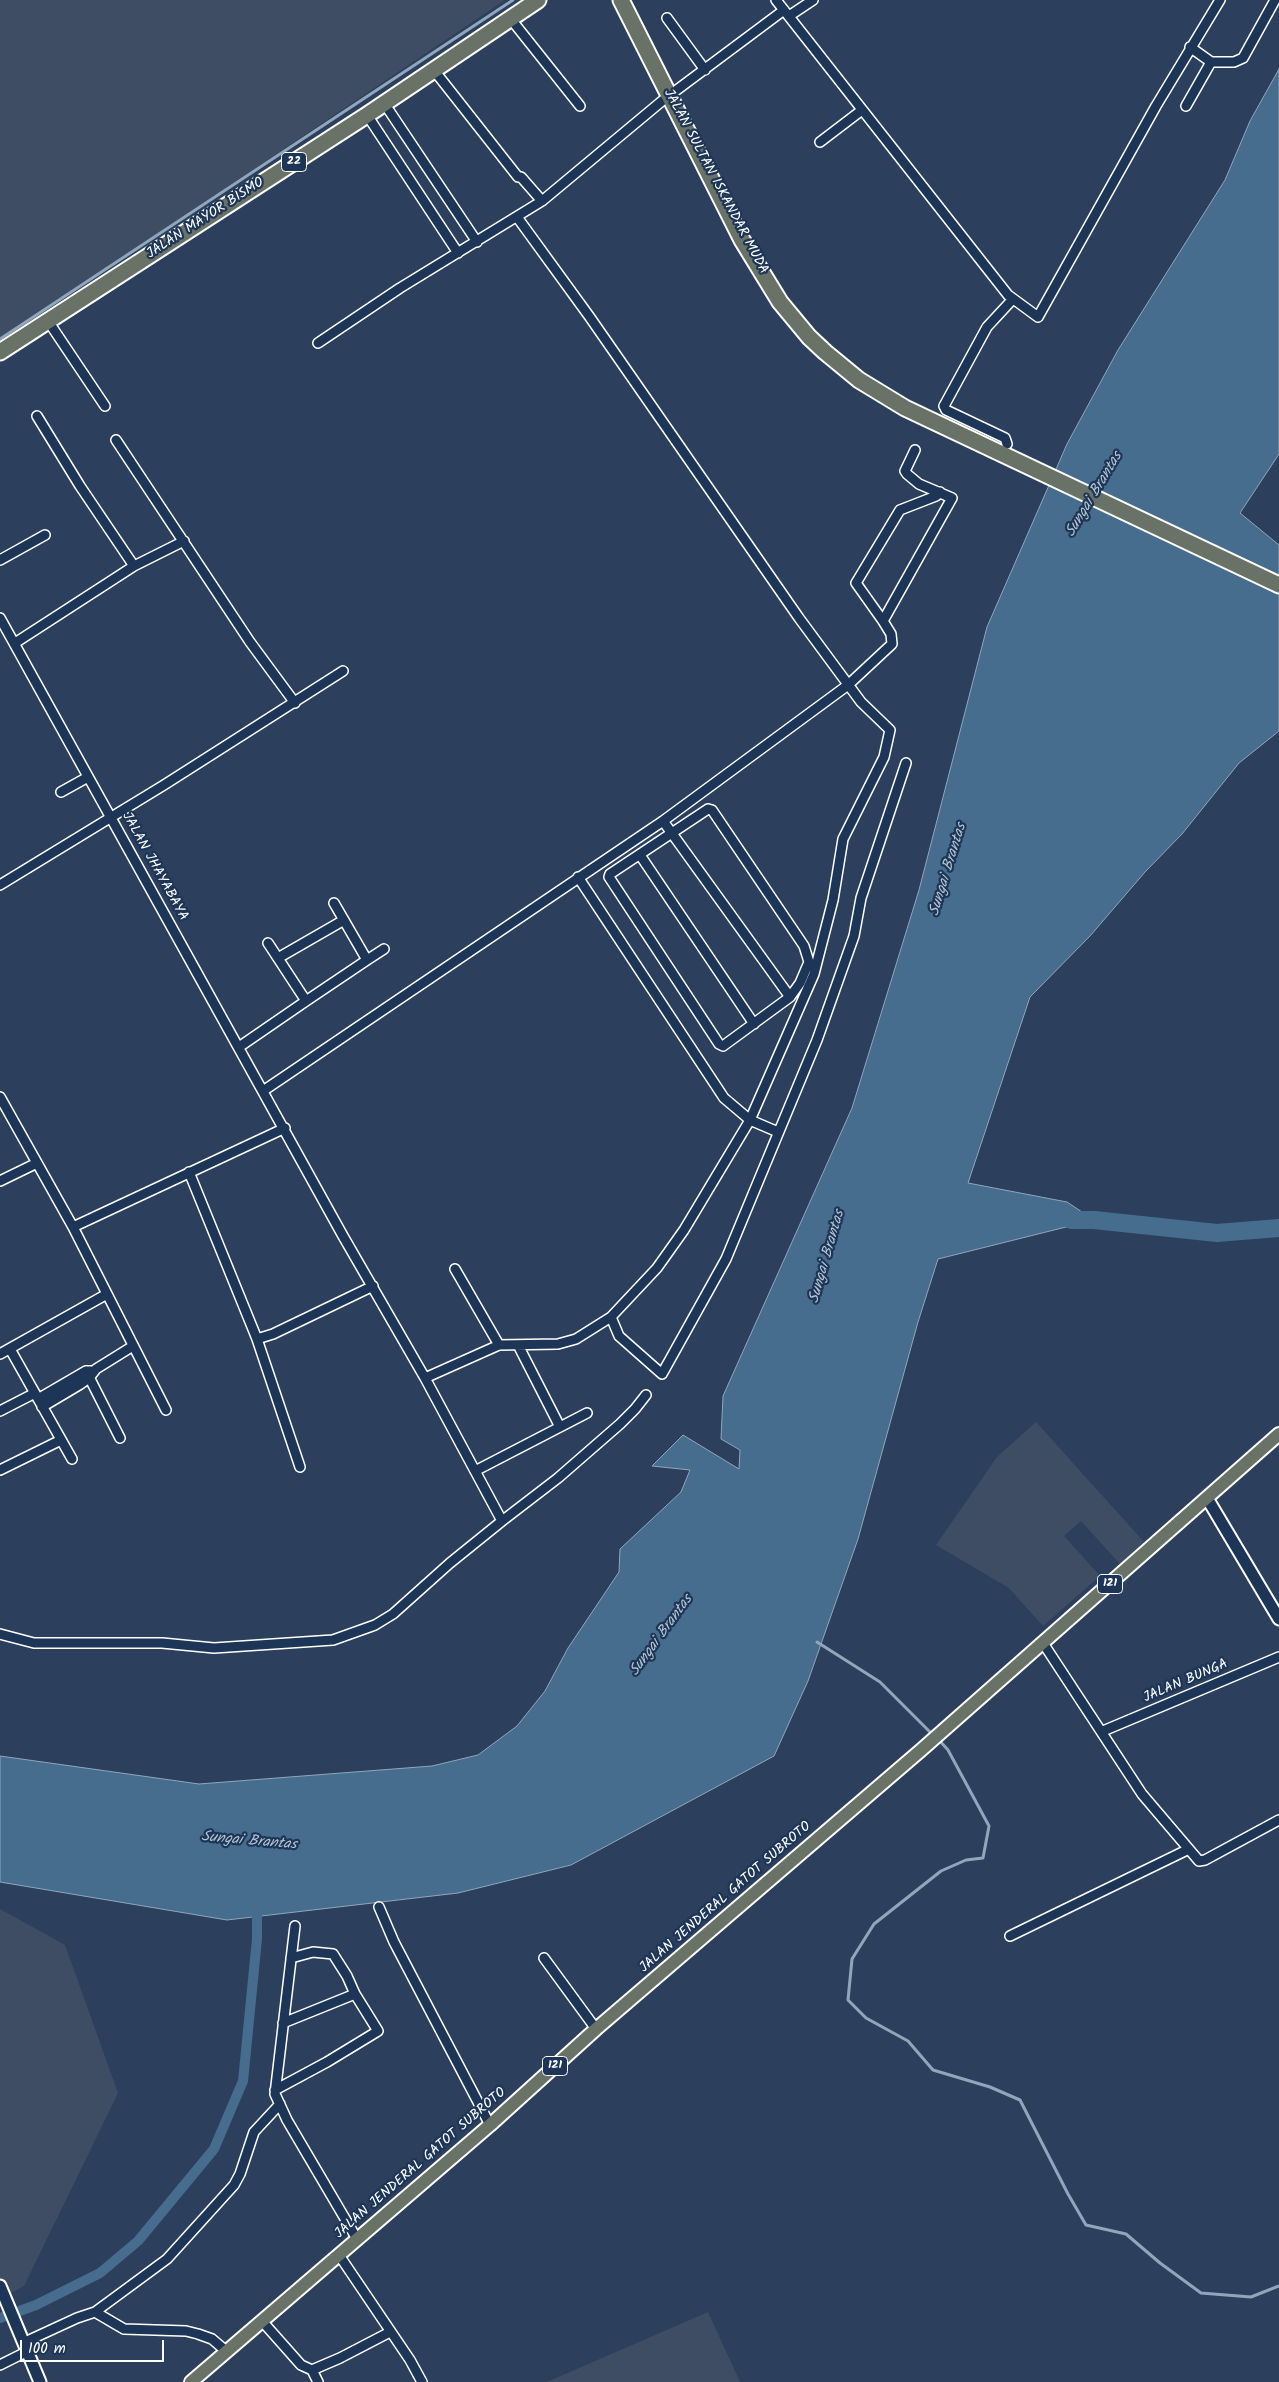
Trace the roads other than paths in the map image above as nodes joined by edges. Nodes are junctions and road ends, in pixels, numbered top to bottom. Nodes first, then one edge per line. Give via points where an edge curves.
1 (538, 0) edge
2 (611, 0) edge
3 (776, 0) edge
4 (813, 0) edge
5 (1220, 0) edge
6 (1275, 0) edge
7 (624, 5) edge
8 (787, 13) junction
9 (510, 18) junction
10 (667, 18) dead end
11 (1190, 47) junction
12 (1211, 62) junction
13 (433, 69) junction
14 (706, 70) junction
15 (670, 96) junction
16 (384, 103) junction
17 (580, 106) dead end
18 (1186, 106) dead end
19 (862, 110) junction
20 (367, 115) junction
21 (820, 142) dead end
22 (542, 201) junction
23 (518, 217) junction
24 (477, 242) junction
25 (458, 253) junction
26 (1012, 300) junction
27 (48, 321) junction
28 (318, 343) dead end
29 (0, 352) edge
30 (105, 406) dead end
31 (37, 416) dead end
32 (116, 440) dead end
33 (1003, 448) junction
34 (915, 450) dead end
35 (940, 492) junction
36 (45, 535) dead end
37 (184, 542) junction
38 (0, 560) edge
39 (134, 566) junction
40 (1279, 585) edge
41 (0, 618) edge
42 (883, 622) junction
43 (15, 644) junction
44 (343, 671) dead end
45 (848, 686) junction
46 (295, 702) junction
47 (906, 763) dead end
48 (88, 777) junction
49 (61, 792) dead end
50 (111, 818) junction
51 (663, 821) junction
52 (672, 834) junction
53 (640, 855) junction
54 (578, 877) junction
55 (0, 885) edge
56 (334, 903) dead end
57 (344, 920) junction
58 (268, 943) dead end
59 (384, 949) dead end
60 (278, 958) junction
61 (367, 960) junction
62 (790, 997) junction
63 (306, 1001) junction
64 (754, 1024) junction
65 (239, 1046) junction
66 (264, 1091) junction
67 (0, 1097) edge
68 (750, 1120) junction
69 (285, 1128) junction
70 (778, 1132) junction
71 (37, 1163) junction
72 (189, 1172) junction
73 (0, 1181) edge
74 (73, 1227) junction
75 (455, 1269) dead end
76 (373, 1286) junction
77 (107, 1294) junction
78 (611, 1317) junction
79 (257, 1339) junction
80 (499, 1345) junction
81 (518, 1345) junction
82 (131, 1347) junction
83 (10, 1349) junction
84 (0, 1354) edge
85 (89, 1373) junction
86 (425, 1378) junction
87 (646, 1395) dead end
88 (39, 1400) junction
89 (0, 1411) edge
90 (165, 1411) dead end
91 (587, 1413) dead end
92 (560, 1427) junction
93 (1279, 1434) edge
94 (120, 1438) dead end
95 (61, 1440) junction
96 (72, 1459) dead end
97 (300, 1467) dead end
98 (0, 1470) edge
99 (475, 1471) junction
100 (1207, 1498) junction
101 (502, 1521) junction
102 (1279, 1619) edge
103 (0, 1634) edge
104 (1043, 1642) junction
105 (1279, 1657) edge
106 (1103, 1731) junction
107 (1279, 1820) edge
108 (1190, 1849) junction
109 (379, 1906) dead end
110 (295, 1926) dead end
111 (1010, 1936) dead end
112 (291, 1958) junction
113 (544, 1958) dead end
114 (355, 1994) junction
115 (283, 2023) junction
116 (596, 2029) junction
117 (275, 2090) junction
118 (280, 2104) junction
119 (490, 2125) junction
120 (357, 2239) junction
121 (339, 2255) junction
122 (0, 2286) edge
123 (95, 2312) junction
124 (262, 2321) junction
125 (390, 2332) junction
126 (25, 2344) junction
127 (226, 2351) junction
128 (0, 2365) edge
129 (312, 2370) junction
130 (40, 2382) edge
131 (191, 2382) edge
132 (318, 2382) edge
133 (422, 2382) edge

1 - 9 highway, JALAN MAYOR BISMO / 22
2 - 7 highway
3 - 8 street
4 - 8 street
5 - 11 street
6 - 12 street via 1243,58 1234,62
7 - 15 highway, JALAN SULTAN ISKANDAR MUDA
8 - 14 street
8 - 19 street
9 - 13 highway, JALAN MAYOR BISMO / 22
9 - 17 street
10 - 14 street
11 - 12 street
11 - 26 street via 1038,316
12 - 18 street
13 - 16 highway, JALAN MAYOR BISMO / 22
13 - 22 street via 518,176
14 - 15 street
15 - 22 street
15 - 33 highway, JALAN SULTAN ISKANDAR MUDA via 742,240 780,302 809,337 860,380 905,408
16 - 20 highway, JALAN MAYOR BISMO / 22
16 - 24 street
19 - 21 street
19 - 26 street
20 - 25 street
20 - 27 highway, JALAN MAYOR BISMO / 22
22 - 23 street
23 - 24 street
23 - 45 street
24 - 25 street
25 - 28 street
26 - 33 street via 987,327 944,406 946,410 1005,438
27 - 29 highway, 22
27 - 30 street
31 - 39 street
32 - 37 street
33 - 40 highway, JALAN SULTAN ISKANDAR MUDA
34 - 35 street via 907,474 920,484
35 - 42 street via 952,498
35 - 42 street via 900,510 856,583
36 - 38 street
37 - 39 street
37 - 46 street via 250,642
39 - 43 street
41 - 43 street, JALAN JHAYABAYA
42 - 45 street via 891,634 892,644
43 - 48 street, JALAN JHAYABAYA
44 - 46 street
45 - 51 street
45 - 68 street via 888,727 888,741 874,780 846,829 833,900 814,974
46 - 50 street
47 - 70 street via 860,898 854,936 842,971 818,1040
48 - 49 street
48 - 50 street, JALAN JHAYABAYA
50 - 55 street
50 - 65 street, JALAN JHAYABAYA
51 - 52 street
51 - 54 street
52 - 53 street
52 - 62 street
52 - 62 street via 708,809 712,810 808,955 806,970
53 - 64 street
53 - 64 street via 610,874 609,880 714,1036 723,1046
54 - 66 street
54 - 68 street via 724,1098
56 - 57 street
57 - 60 street
57 - 61 street
58 - 60 street
59 - 61 street
60 - 63 street
61 - 63 street
62 - 64 street
63 - 65 street
65 - 66 street, JALAN JHAYABAYA
66 - 69 street, JALAN JHAYABAYA
67 - 71 street
68 - 70 street
68 - 78 street via 657,1268
69 - 72 street
69 - 76 street, JALAN JHAYABAYA
70 - 78 street via 726,1259 662,1374 619,1336
71 - 73 street
71 - 74 street
72 - 74 street
72 - 79 street
74 - 77 street
75 - 80 street
76 - 79 street
76 - 86 street, JALAN JHAYABAYA
77 - 82 street
77 - 83 street
78 - 81 street via 564,1343
79 - 97 street
80 - 81 street
80 - 86 street
81 - 92 street
82 - 85 street
82 - 90 street
83 - 84 street
83 - 88 street
85 - 88 street
85 - 94 street
86 - 99 street, JALAN JHAYABAYA
87 - 101 street via 620,1424
88 - 89 street
88 - 95 street
91 - 92 street
92 - 99 street
93 - 100 main road, JALAN JENDERAL GATOT SUBROTO / 121
95 - 96 street
95 - 98 street
99 - 101 street, JALAN JHAYABAYA
100 - 102 street
100 - 104 main road, JALAN JENDERAL GATOT SUBROTO / 121
101 - 103 street via 393,1614 376,1625 334,1640 214,1648 162,1643 34,1643
104 - 106 street
104 - 116 main road, JALAN JENDERAL GATOT SUBROTO / 121
105 - 106 street, JALAN BUNGA
106 - 108 street via 1142,1794
107 - 108 street via 1202,1861
108 - 111 street
109 - 119 street via 394,1942
110 - 112 street
112 - 114 street via 313,1952 334,1954
112 - 115 street
113 - 116 street
114 - 115 street
114 - 117 street via 377,2028 376,2033
115 - 117 street
116 - 119 main road, JALAN JENDERAL GATOT SUBROTO / 121
117 - 118 street
118 - 120 street
118 - 123 street via 254,2132 234,2184 177,2250
119 - 120 main road, JALAN JENDERAL GATOT SUBROTO / 121
120 - 121 main road, JALAN JENDERAL GATOT SUBROTO / 121
121 - 124 main road, JALAN JENDERAL GATOT SUBROTO / 121
121 - 125 street
122 - 126 street
123 - 126 street
123 - 127 street via 124,2330 186,2331 212,2339
124 - 127 main road, JALAN JENDERAL GATOT SUBROTO / 121
124 - 129 street via 301,2365
125 - 129 street
125 - 133 street
126 - 128 street
126 - 130 street
127 - 131 main road, JALAN JENDERAL GATOT SUBROTO / 121
129 - 132 street

